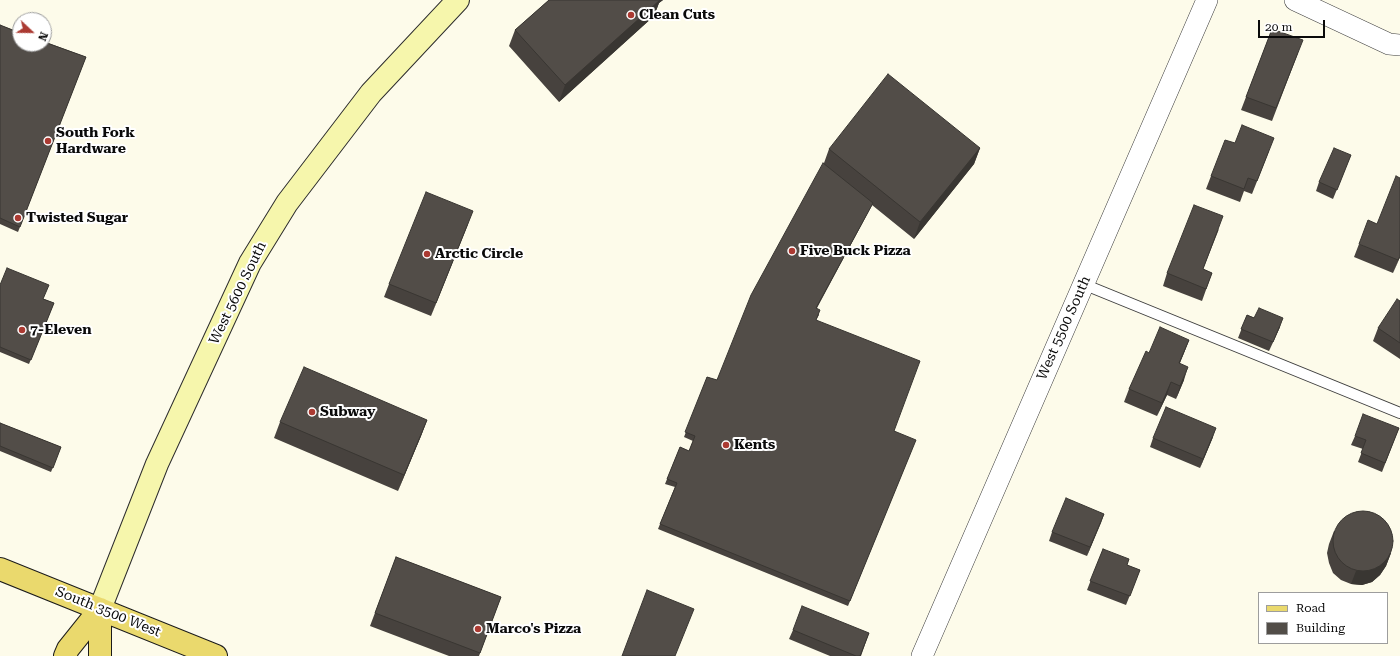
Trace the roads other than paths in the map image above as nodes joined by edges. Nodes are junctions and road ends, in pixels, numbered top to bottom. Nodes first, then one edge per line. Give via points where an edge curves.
1 (458, 0) edge
2 (1207, 0) edge
3 (1295, 0) edge
4 (1400, 45) edge
5 (1084, 284) junction
6 (1400, 413) edge
7 (0, 569) edge
8 (100, 609) junction
9 (65, 656) edge
10 (100, 656) edge
11 (216, 656) edge
12 (922, 656) edge

1 - 8 main road, West 5600 South via 371,93 287,203 250,263 157,464
2 - 5 street, West 5500 South
3 - 4 street via 1389,44
5 - 6 lane
5 - 12 street, West 5500 South
7 - 8 main road, South 3500 West
8 - 9 main road
8 - 10 main road
8 - 11 main road, South 3500 West

